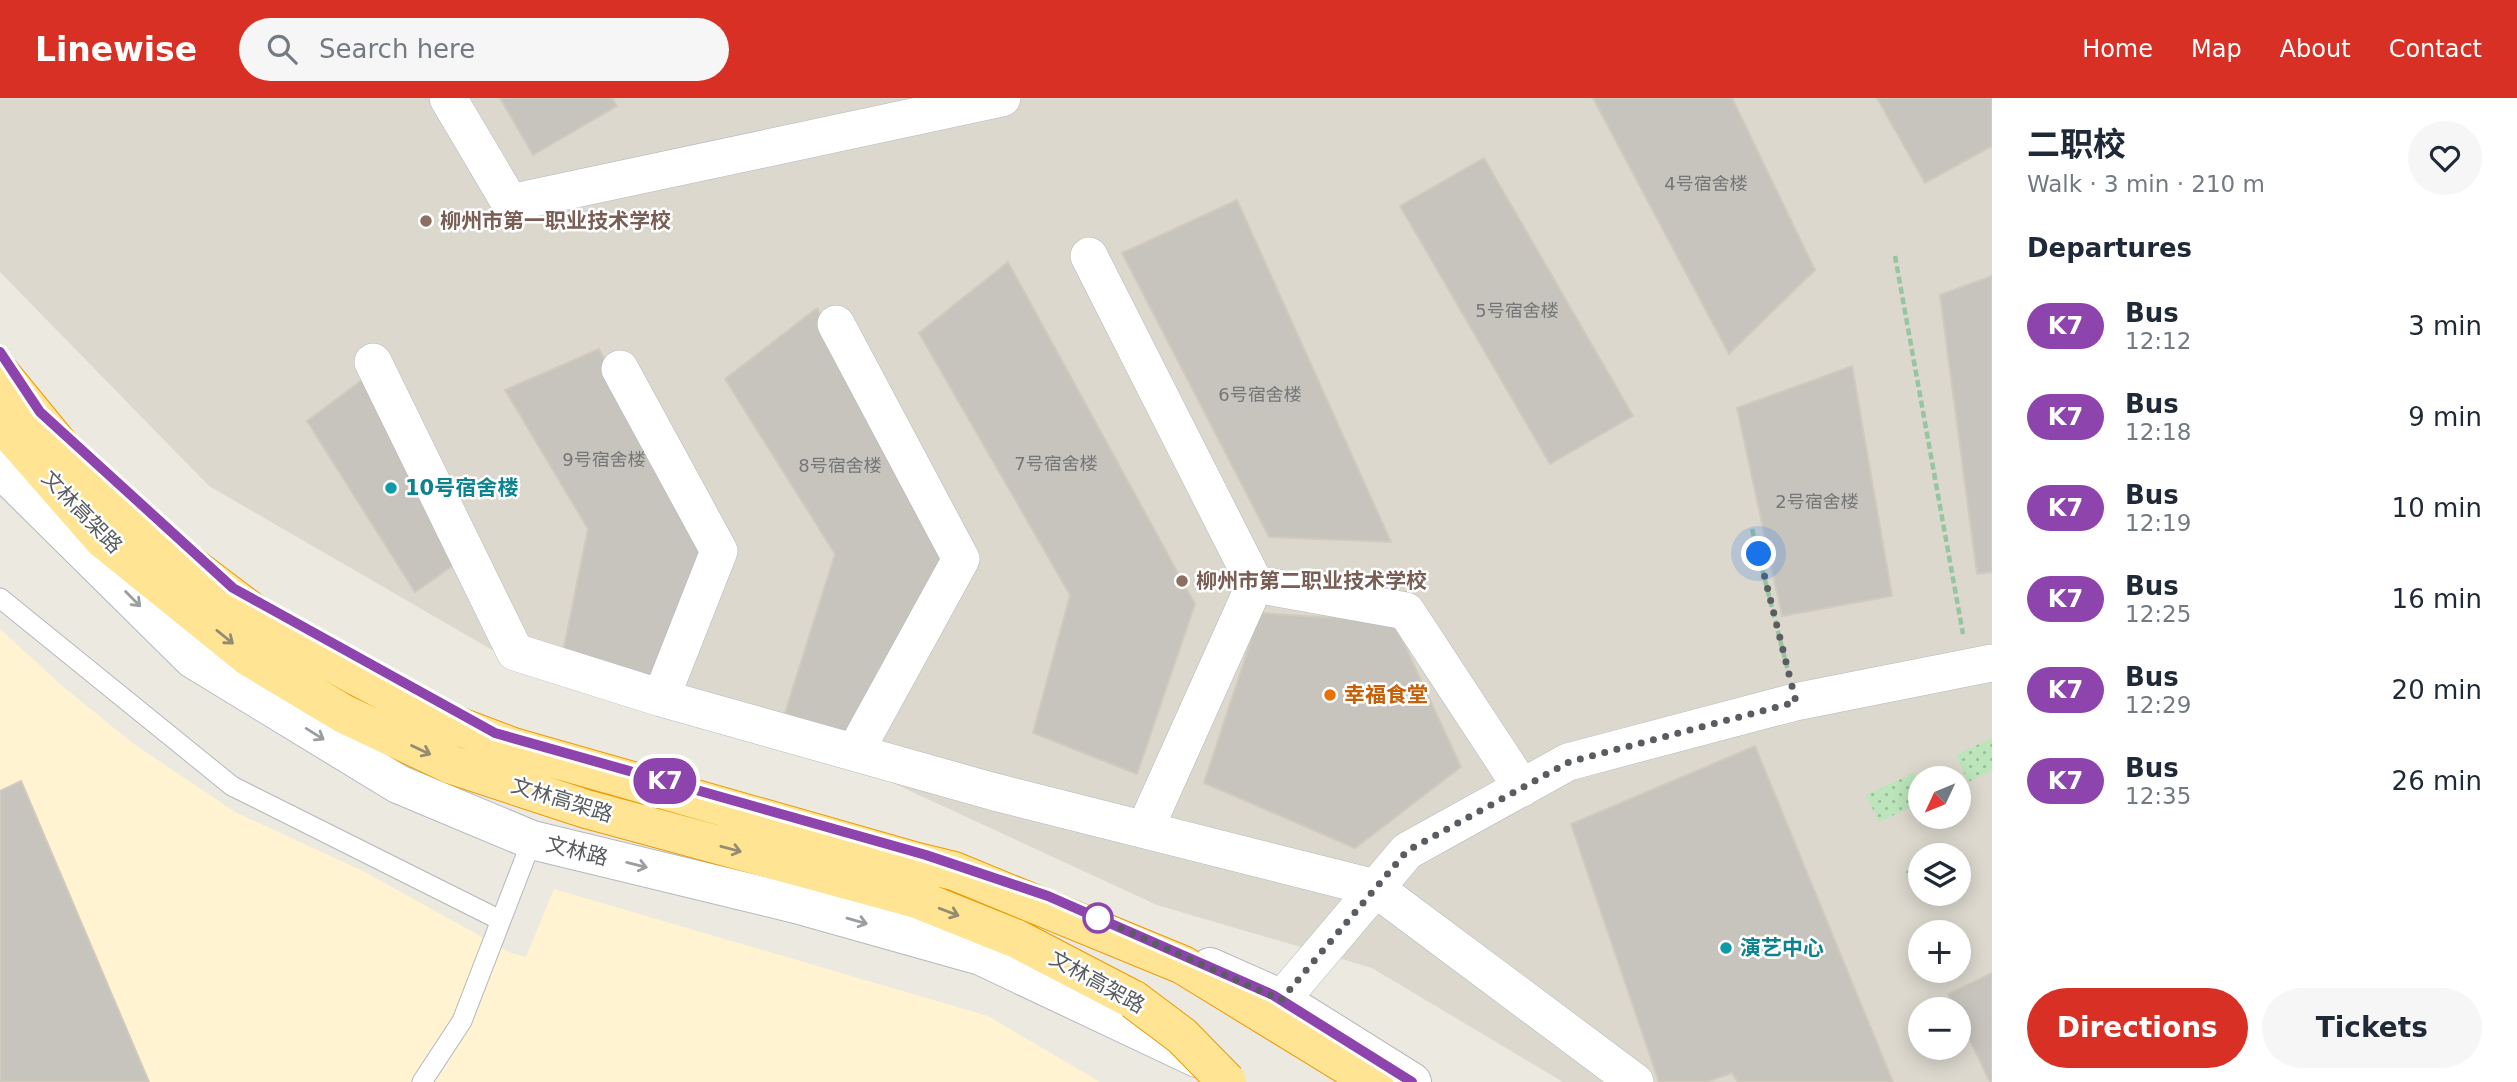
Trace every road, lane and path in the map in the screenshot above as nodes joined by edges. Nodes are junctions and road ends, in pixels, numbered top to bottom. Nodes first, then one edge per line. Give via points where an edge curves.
1 (448, 98) edge
2 (1002, 98) edge
3 (1089, 256) dead end
4 (1895, 256) dead end
5 (836, 324) dead end
6 (0, 352) edge
7 (373, 362) dead end
8 (620, 369) dead end
9 (0, 373) edge
10 (0, 421) edge
11 (0, 463) edge
12 (1752, 529) dead end
13 (1255, 584) junction
14 (0, 598) edge
15 (1981, 665) edge
16 (662, 698) junction
17 (1796, 702) junction
18 (855, 752) junction
19 (1522, 788) junction
20 (1145, 829) junction
21 (532, 840) junction
22 (1375, 888) junction
23 (500, 920) junction
24 (1281, 1000) junction
25 (422, 1082) edge
26 (1227, 1082) edge
27 (1242, 1082) edge
28 (1374, 1082) edge
29 (1412, 1082) edge
30 (1635, 1082) edge

1 - 2 street via 510,203
3 - 13 street
4 - 15 path
5 - 18 street via 961,559
6 - 24 main road via 40,412 233,588 495,733 926,855 1048,896
7 - 16 street via 515,652
8 - 16 street via 719,551
9 - 28 highway, 文林高架路 via 76,467 138,526 281,634 436,718 513,747 954,871 1183,965
10 -> 26 highway, 文林高架路, bridge via 103,540 249,657 344,714 452,765 586,809 917,899 1017,939 1134,1000 1182,1036
11 -> 21 main road, 文林路 via 193,659 398,784
12 - 17 path
13 - 19 street via 1406,611
13 - 20 street
14 - 23 lane via 232,786
15 - 17 street
16 - 18 street
17 - 19 street via 1569,762
18 - 20 street
19 - 22 street via 1407,851
20 - 22 street
21 - 23 lane
21 -> 27 main road, 文林路 via 796,904 981,956
22 - 24 street
22 - 30 street
23 - 25 lane via 462,1021
24 - 29 main road

